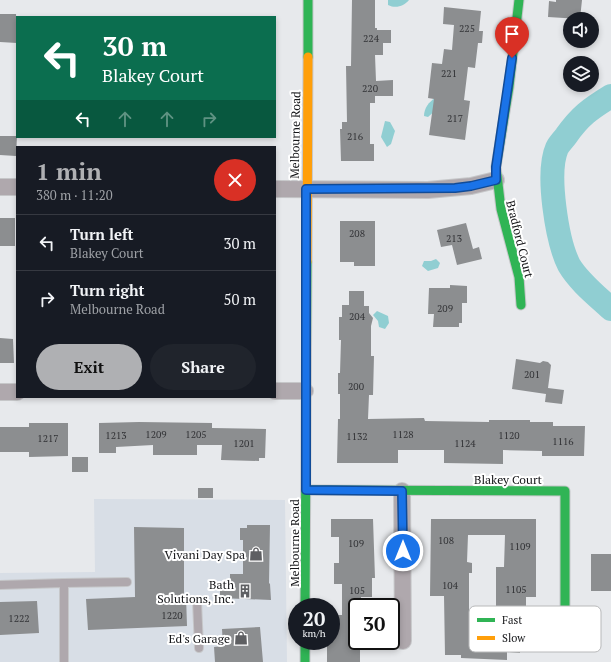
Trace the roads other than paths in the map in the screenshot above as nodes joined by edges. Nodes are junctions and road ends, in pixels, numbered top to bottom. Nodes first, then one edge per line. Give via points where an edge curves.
1 (308, 0) edge
2 (519, 0) edge
3 (496, 180) junction
4 (0, 187) edge
5 (16, 187) edge
6 (276, 189) edge
7 (306, 189) junction
8 (520, 305) dead end
9 (276, 391) edge
10 (305, 391) junction
11 (0, 392) edge
12 (16, 392) edge
13 (306, 490) junction
14 (402, 491) junction
15 (127, 582) dead end
16 (64, 584) junction
17 (0, 585) edge
18 (305, 598) edge
19 (197, 601) dead end
20 (565, 606) edge
21 (403, 641) dead end
22 (199, 648) dead end
23 (305, 650) edge
24 (64, 662) edge
25 (305, 662) edge

1 - 7 street, Melbourne Road
2 - 3 street, Bradford Court
3 - 7 street via 448,189
3 - 8 street, Bradford Court via 498,199 519,277
4 - 5 street
6 - 7 street
7 - 10 street, Melbourne Road
9 - 10 street
10 - 13 street, Melbourne Road
11 - 12 street
13 - 14 street, Blakey Court
13 - 18 street, Melbourne Road
14 - 20 street, Blakey Court via 565,491
14 - 21 street
15 - 16 lane
16 - 17 lane
16 - 24 lane
19 - 22 lane
23 - 25 street

